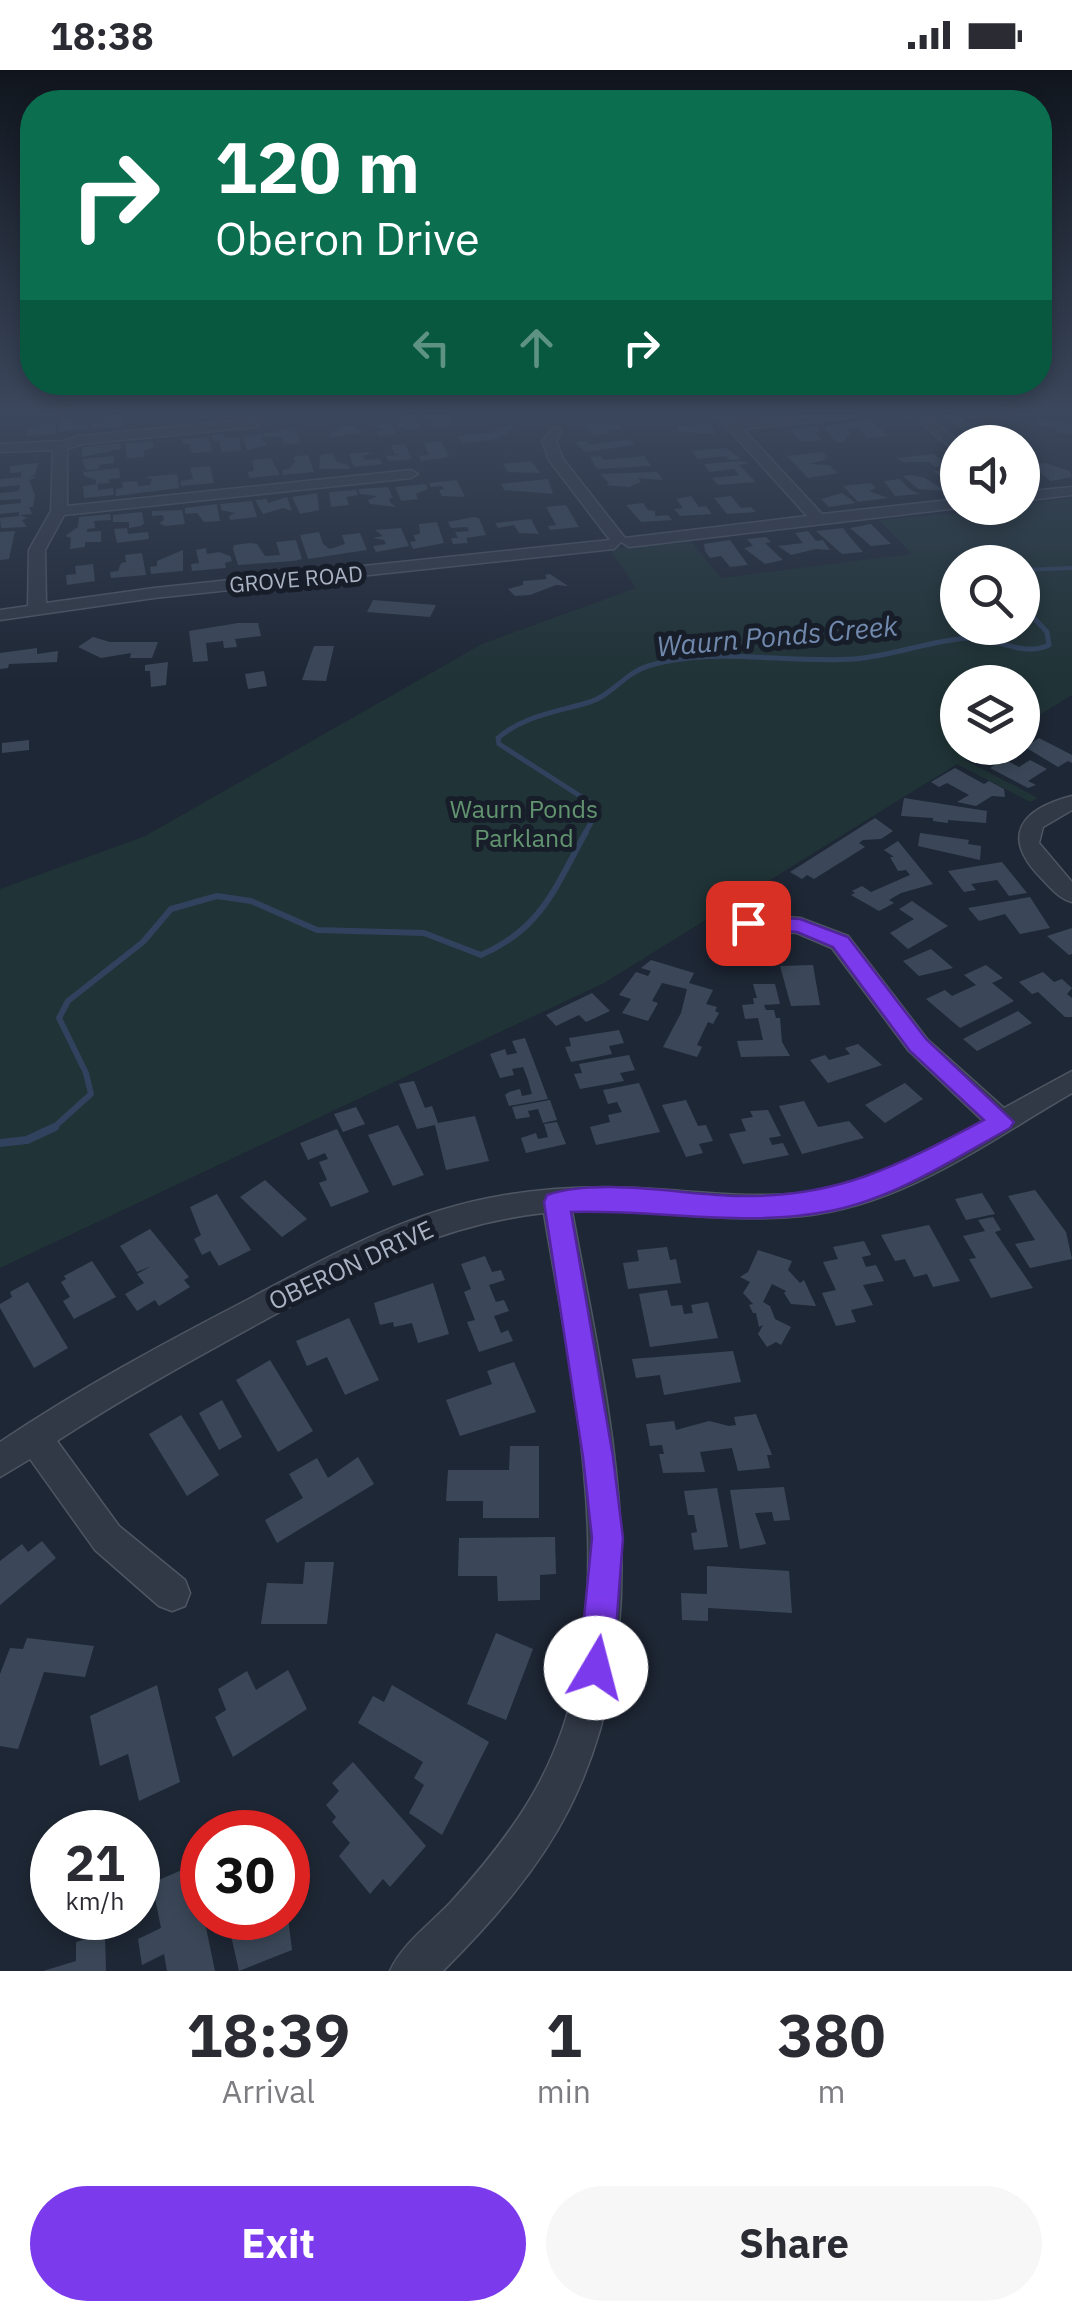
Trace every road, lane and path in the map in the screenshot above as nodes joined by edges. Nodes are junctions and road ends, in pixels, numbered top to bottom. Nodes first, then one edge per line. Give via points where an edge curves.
1 (59, 503) edge
2 (138, 503) edge
3 (590, 503) edge
4 (804, 503) edge
5 (940, 506) edge
6 (59, 511) junction
7 (818, 518) junction
8 (620, 541) junction
9 (36, 610) junction
10 (0, 615) edge
11 (1072, 802) edge
12 (1072, 895) edge
13 (748, 923) dead end
14 (1072, 1081) edge
15 (1002, 1122) junction
16 (556, 1202) junction
17 (34, 1437) junction
18 (0, 1462) edge
19 (172, 1593) dead end
20 (412, 1971) edge

1 - 6 street
2 - 6 street
3 - 8 street
4 - 7 street
5 - 7 street, GROVE ROAD
6 - 9 street via 37,550
7 - 8 street, GROVE ROAD
8 - 9 street, GROVE ROAD
9 - 10 street, GROVE ROAD
11 - 12 street via 1034,820 1026,837
13 - 15 street via 800,926 840,942 918,1045
14 - 15 street, OBERON DRIVE
15 - 16 street, OBERON DRIVE via 901,1176 830,1200 741,1207
16 - 17 street, OBERON DRIVE via 461,1216 366,1252 147,1366
16 - 20 street via 608,1538 593,1686 568,1768 526,1841 466,1918
17 - 18 street, OBERON DRIVE
17 - 19 street via 108,1538

